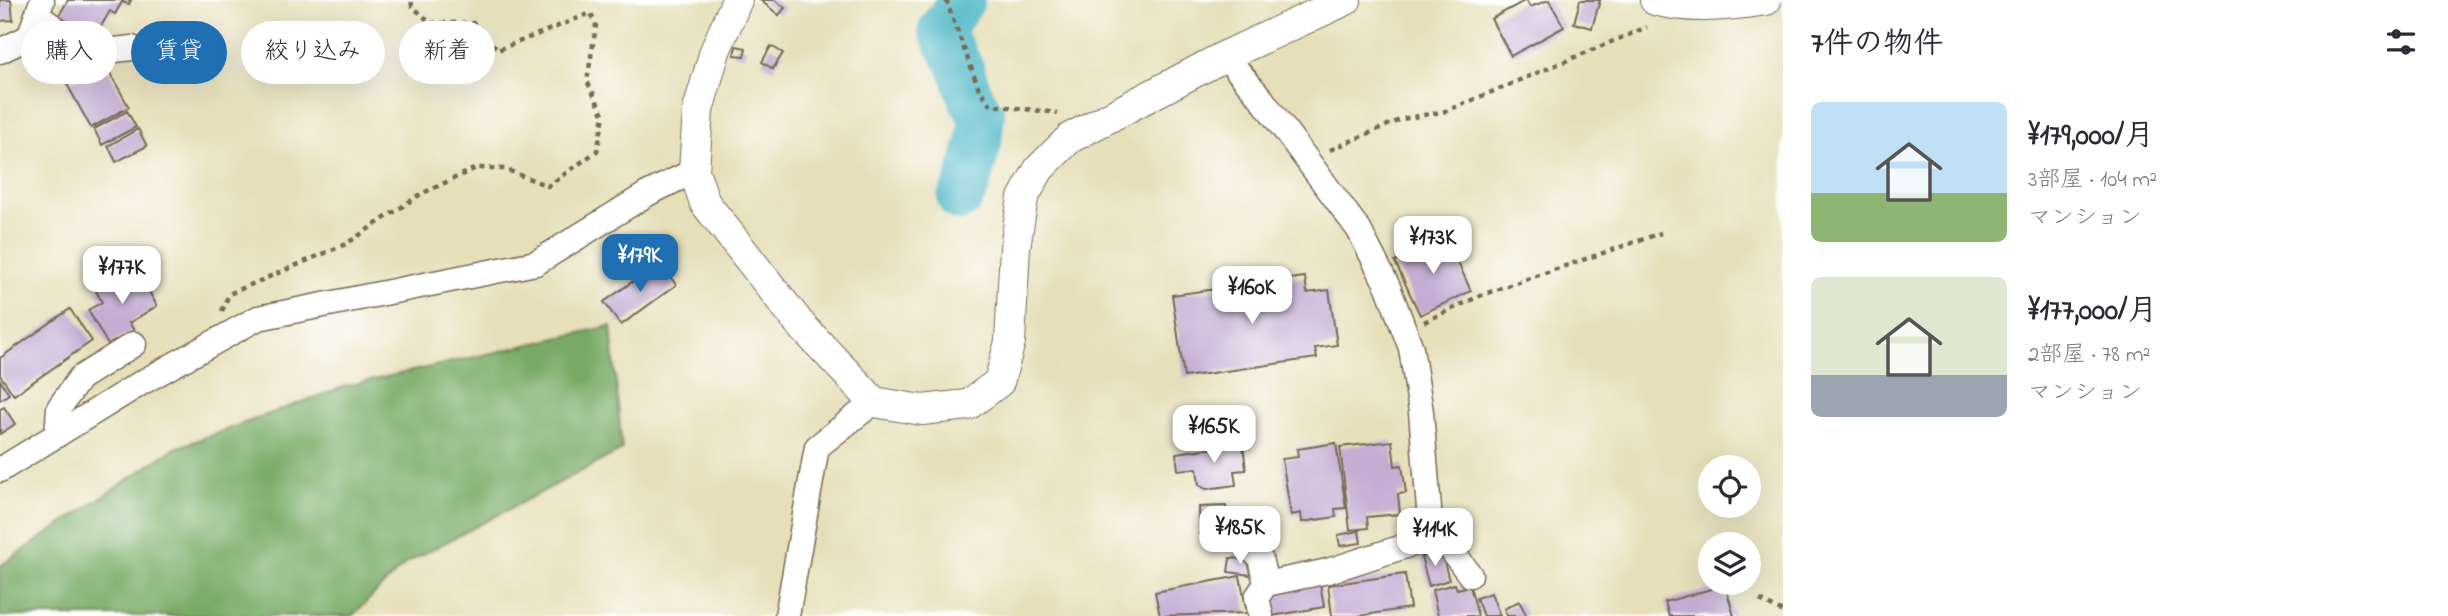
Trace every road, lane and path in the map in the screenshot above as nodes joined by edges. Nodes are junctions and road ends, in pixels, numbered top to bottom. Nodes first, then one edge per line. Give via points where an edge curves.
1 (411, 0) edge
2 (737, 0) edge
3 (946, 0) edge
4 (1346, 0) edge
5 (1766, 0) edge
6 (40, 8) edge
7 (1653, 13) edge
8 (131, 48) edge
9 (0, 51) edge
10 (1225, 56) junction
11 (1108, 118) junction
12 (1307, 161) junction
13 (694, 171) junction
14 (1661, 233) dead end
15 (1404, 331) junction
16 (134, 344) dead end
17 (206, 348) junction
18 (874, 402) junction
19 (57, 435) junction
20 (0, 470) edge
21 (1430, 521) junction
22 (1240, 538) dead end
23 (1469, 575) dead end
24 (1266, 584) junction
25 (1760, 600) dead end
26 (1783, 612) edge
27 (787, 616) edge
28 (1261, 616) edge

1 - 17 path via 431,23 473,23 498,50 591,13 596,26 587,81 604,116 597,151 548,186 505,169 476,168 421,194 345,244 229,294
2 - 13 street via 715,51 698,110
3 - 11 path via 979,89 991,105
4 - 10 street
5 - 7 street via 1739,5 1673,5
6 - 8 street via 89,53
6 - 9 street via 29,37
7 - 12 path via 1446,111 1402,119
10 - 11 street
10 - 12 street
11 - 18 street via 1070,138 1039,169 1023,198 1015,247 1010,342 999,382 968,405 922,410
12 - 15 street via 1359,230
13 - 17 street via 647,194 536,263 258,318
13 - 18 street via 705,203 740,250 800,324
14 - 15 path via 1484,294
15 - 21 street via 1421,412
16 - 19 street via 80,378 59,408
17 - 19 street
18 - 27 street via 817,447
19 - 20 street
21 - 23 street
21 - 24 street via 1418,542 1328,571
22 - 24 street via 1260,558
24 - 28 street via 1256,597
25 - 26 path

